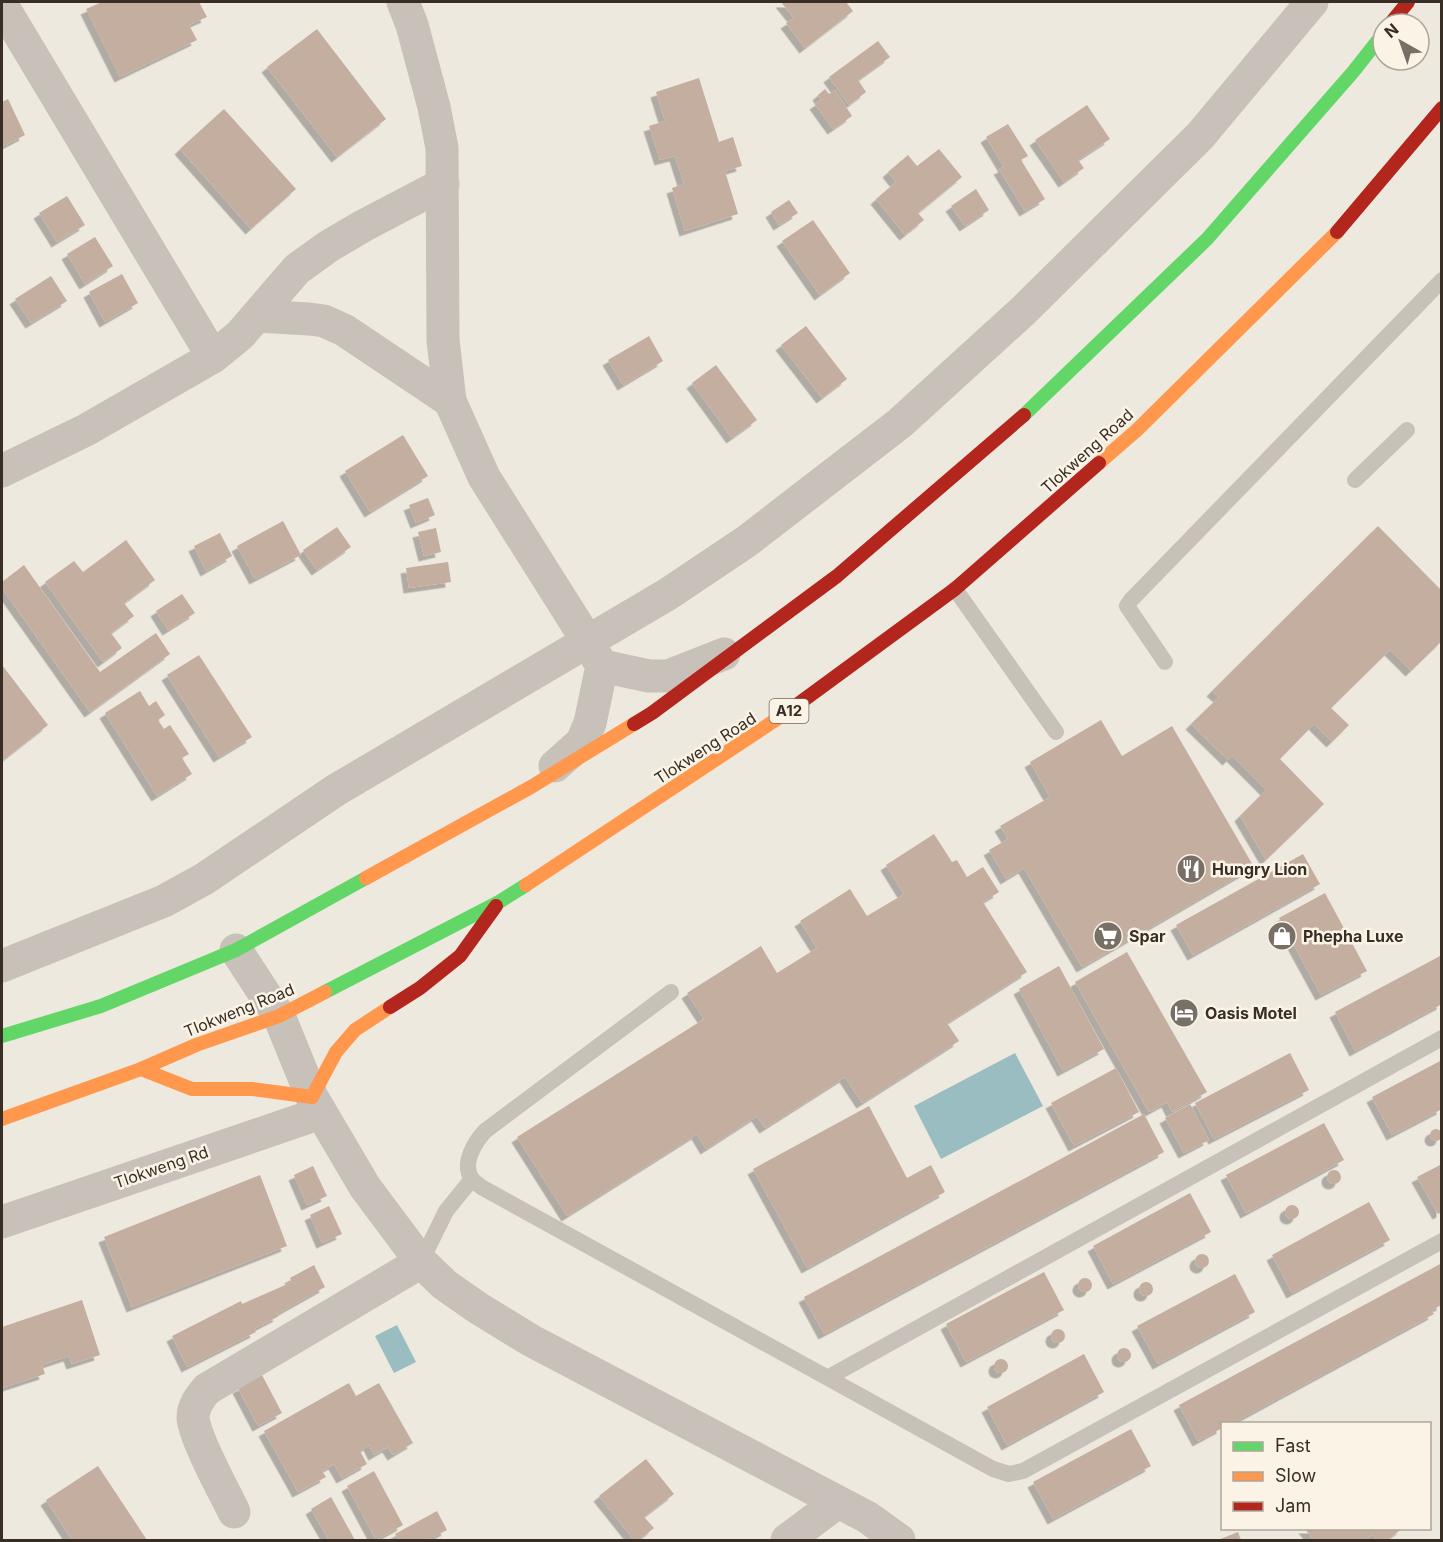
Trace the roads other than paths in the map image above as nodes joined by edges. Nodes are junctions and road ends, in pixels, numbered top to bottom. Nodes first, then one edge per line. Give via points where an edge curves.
1 (403, 2) edge
2 (1312, 2) edge
3 (2, 5) edge
4 (1371, 49) edge
5 (13, 51) edge
6 (1442, 108) edge
7 (443, 184) junction
8 (1442, 280) edge
9 (257, 316) junction
10 (213, 357) junction
11 (450, 401) junction
12 (1407, 430) dead end
13 (2, 471) edge
14 (1355, 480) dead end
15 (955, 589) junction
16 (740, 648) junction
17 (595, 654) junction
18 (1166, 662) dead end
19 (1056, 732) dead end
20 (531, 787) junction
21 (499, 902) junction
22 (236, 950) junction
23 (2, 966) edge
24 (671, 992) dead end
25 (279, 1016) junction
26 (2, 1036) edge
27 (1442, 1038) edge
28 (141, 1069) junction
29 (317, 1105) junction
30 (2, 1119) edge
31 (472, 1179) junction
32 (2, 1222) edge
33 (1442, 1241) edge
34 (421, 1262) junction
35 (829, 1377) junction
36 (838, 1502) junction
37 (234, 1512) dead end
38 (787, 1540) edge
39 (899, 1540) edge

1 - 7 street via 434,107 442,148
2 - 17 street via 1200,136 1023,311 900,423 747,541 668,594
3 - 5 street
4 - 16 main road via 1207,239 1041,401 837,576
5 - 10 street
6 - 15 main road, Tlokweng Road / A12 via 1340,229 1137,430
7 - 9 street via 329,246 297,269
7 - 11 street via 443,340
8 - 18 lane via 1131,600 1127,606
9 - 10 street
9 - 11 street via 324,321 344,330
10 - 13 street via 87,430
11 - 17 street via 484,477
12 - 14 lane
15 - 19 lane
15 - 21 main road, Tlokweng Road / A12 via 766,728
16 - 17 street via 668,676 649,676
16 - 20 main road via 652,713
17 - 20 street via 590,723 582,742
17 - 23 street via 336,790 204,879 164,901
20 - 22 main road
21 - 25 main road, Tlokweng Road / A12
21 - 29 main road via 460,956 355,1030 336,1052
22 - 25 street
22 - 26 main road via 101,1006
24 - 31 lane via 485,1131 474,1143 470,1156
25 - 28 main road, Tlokweng Road / A12
25 - 29 street
27 - 35 lane
28 - 29 main road via 192,1089 252,1089
28 - 30 main road, Tlokweng Road / A12
29 - 32 street, Tlokweng Rd
29 - 34 street via 365,1187
31 - 34 lane via 446,1211
31 - 35 lane
33 - 35 lane via 1023,1471 1009,1474 993,1469
34 - 36 street via 478,1308 532,1341
34 - 37 street via 207,1389 197,1402 193,1417 200,1440
36 - 38 street
36 - 39 street

